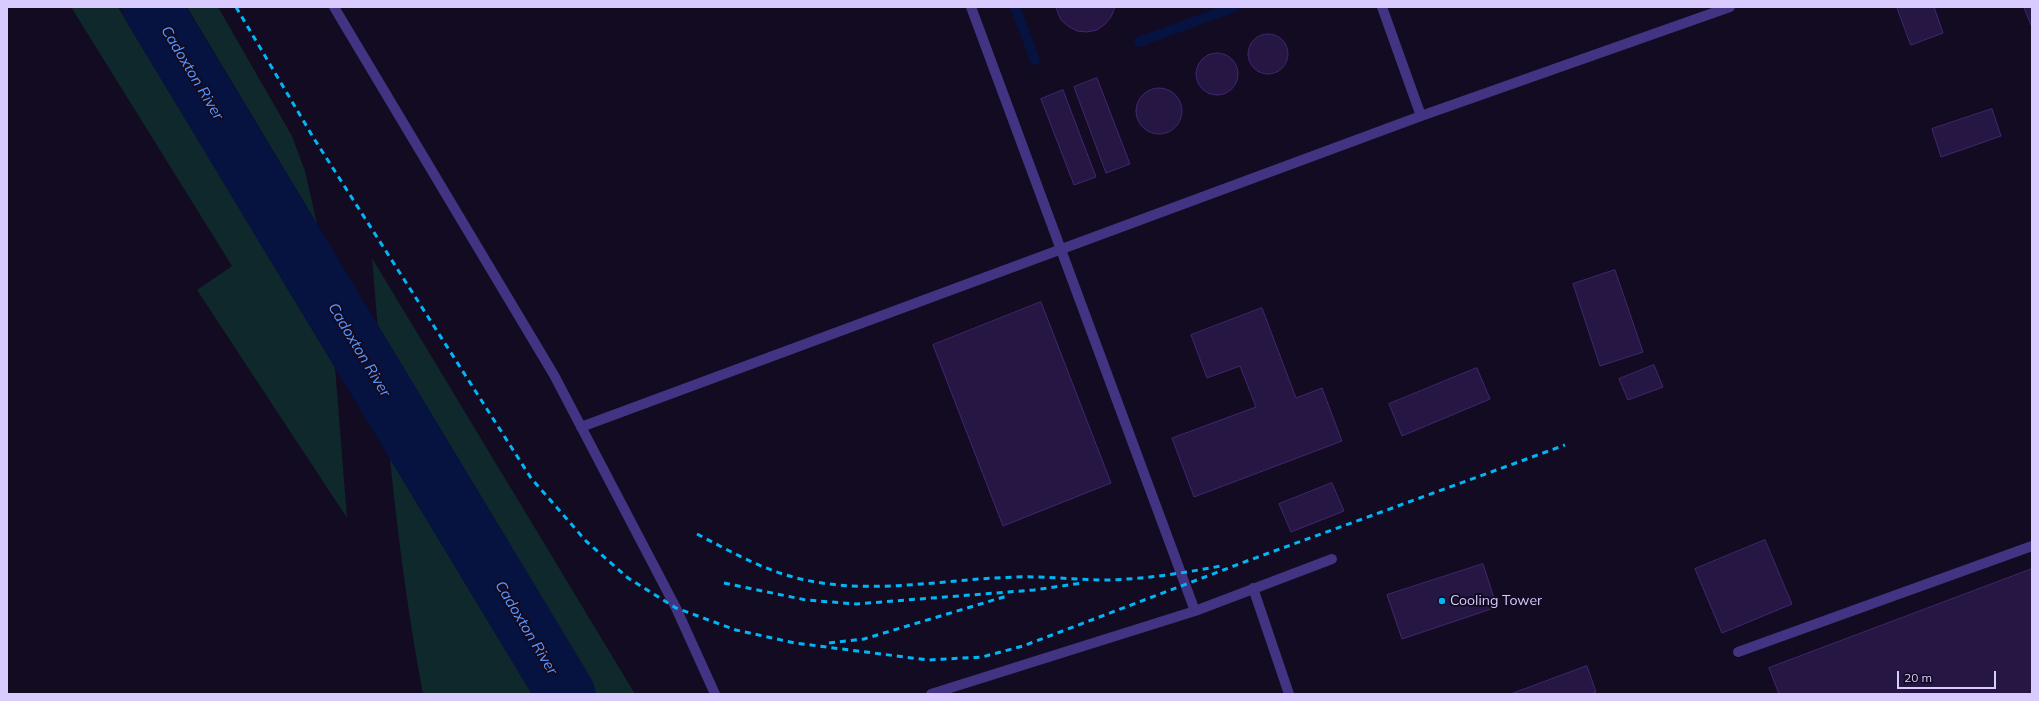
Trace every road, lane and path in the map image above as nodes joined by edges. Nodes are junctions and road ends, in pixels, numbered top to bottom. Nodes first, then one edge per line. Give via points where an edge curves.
1 (347, 7) edge
2 (971, 7) edge
3 (1382, 7) edge
4 (1730, 7) edge
5 (336, 10) edge
6 (1421, 116) junction
7 (1059, 250) junction
8 (581, 427) junction
9 (2032, 546) edge
10 (1332, 559) dead end
11 (1253, 588) junction
12 (1194, 610) junction
13 (1738, 652) dead end
14 (715, 694) edge
15 (931, 694) edge
16 (1289, 694) edge

1 - 5 lane
2 - 7 lane
3 - 6 lane
4 - 6 lane
5 - 8 lane via 554,375
6 - 7 lane
7 - 8 lane
7 - 12 lane
8 - 14 lane via 676,608
9 - 13 lane
10 - 11 lane
11 - 12 lane
11 - 16 lane
12 - 15 lane

